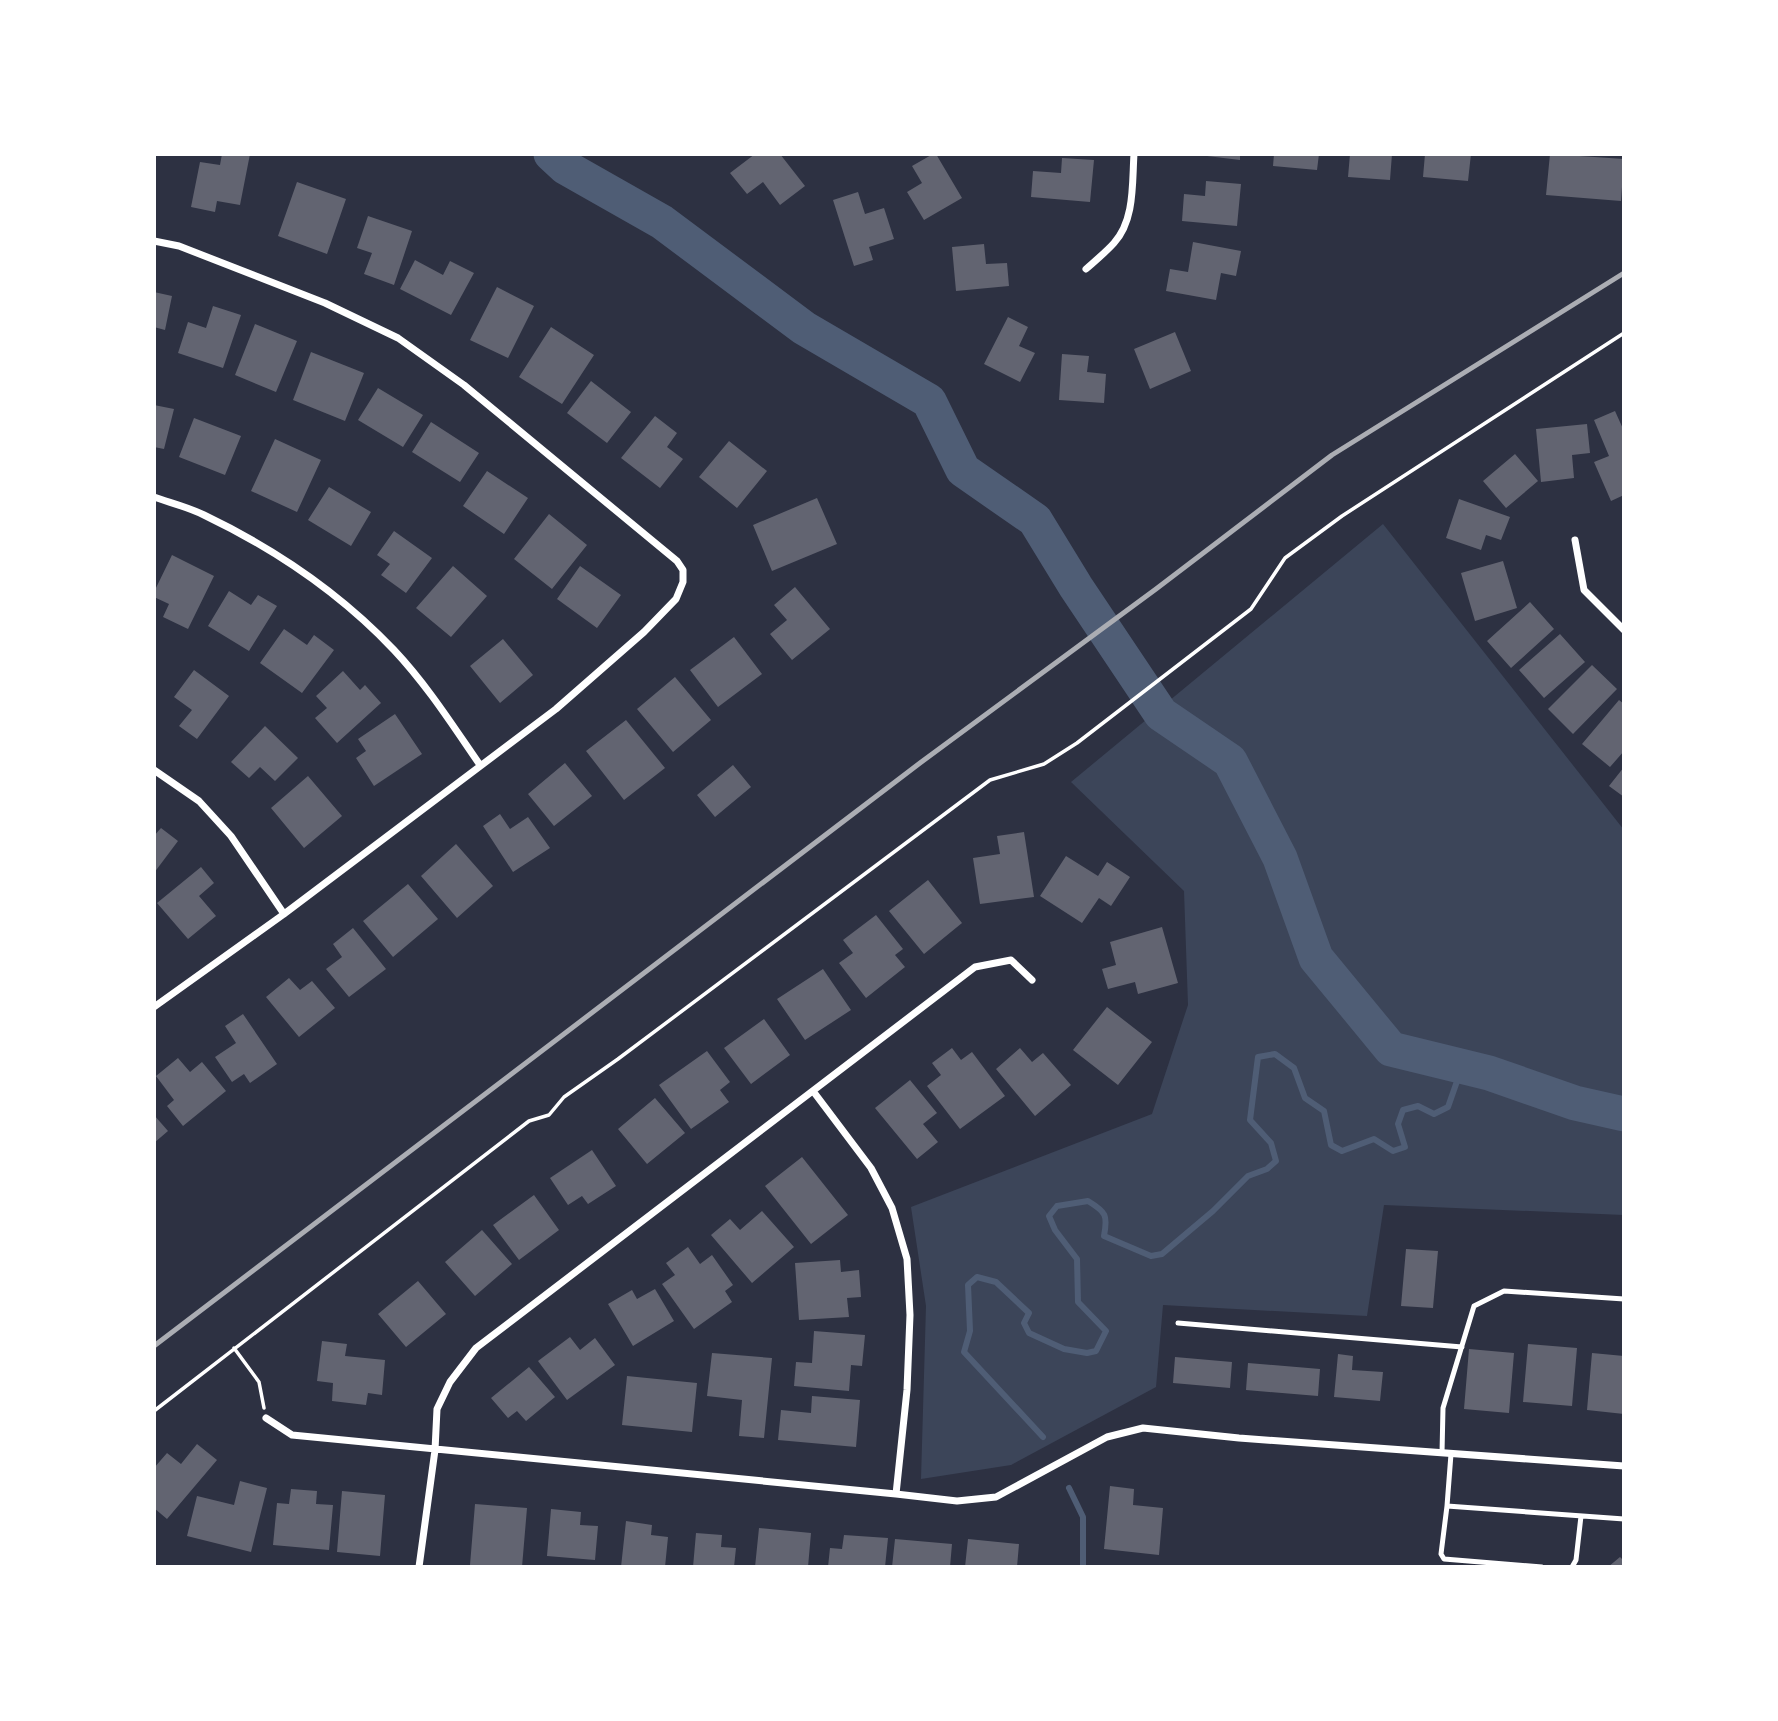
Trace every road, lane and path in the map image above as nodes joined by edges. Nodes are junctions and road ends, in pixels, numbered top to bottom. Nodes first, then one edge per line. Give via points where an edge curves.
1 (1133, 154) edge
2 (154, 241) edge
3 (1086, 269) dead end
4 (1624, 333) edge
5 (154, 497) edge
6 (1574, 540) dead end
7 (1624, 631) edge
8 (480, 765) junction
9 (154, 770) edge
10 (284, 914) junction
11 (1032, 980) dead end
12 (154, 1007) edge
13 (813, 1091) junction
14 (1624, 1299) edge
15 (1178, 1324) dead end
16 (1462, 1347) junction
17 (234, 1348) junction
18 (154, 1411) edge
19 (266, 1418) joint
20 (435, 1450) junction
21 (1447, 1454) junction
22 (1624, 1466) edge
23 (896, 1494) junction
24 (1447, 1506) junction
25 (1581, 1516) junction
26 (1624, 1519) edge
27 (419, 1567) edge
28 (1542, 1567) edge
29 (1572, 1567) edge

1 - 3 street via 1125,226 1116,242
2 - 8 street via 179,246 325,303 398,338 464,385 683,570 676,599 644,632 556,709
4 - 17 path via 1284,558 1251,609 1077,743 1044,764 990,780 564,1097 549,1115 529,1121
5 - 8 street via 202,514 259,544 349,606 396,652
6 - 7 street via 1584,590
8 - 10 street
9 - 10 street via 199,802 231,836
10 - 12 street
11 - 13 street via 1011,960 975,967
13 - 20 street via 476,1348 450,1382 438,1409
13 - 23 street via 871,1168 892,1208 907,1259 907,1390
14 - 16 lane via 1504,1291 1474,1306
15 - 16 lane
16 - 21 lane via 1443,1408
17 - 18 path
17 - 19 path via 259,1382
19 - 20 street via 292,1435
20 - 23 street
20 - 27 street
21 - 22 street
21 - 23 street via 1143,1428 1107,1437 996,1497 957,1502
21 - 24 lane
24 - 25 lane
24 - 28 lane via 1444,1559
25 - 26 lane
25 - 29 lane

